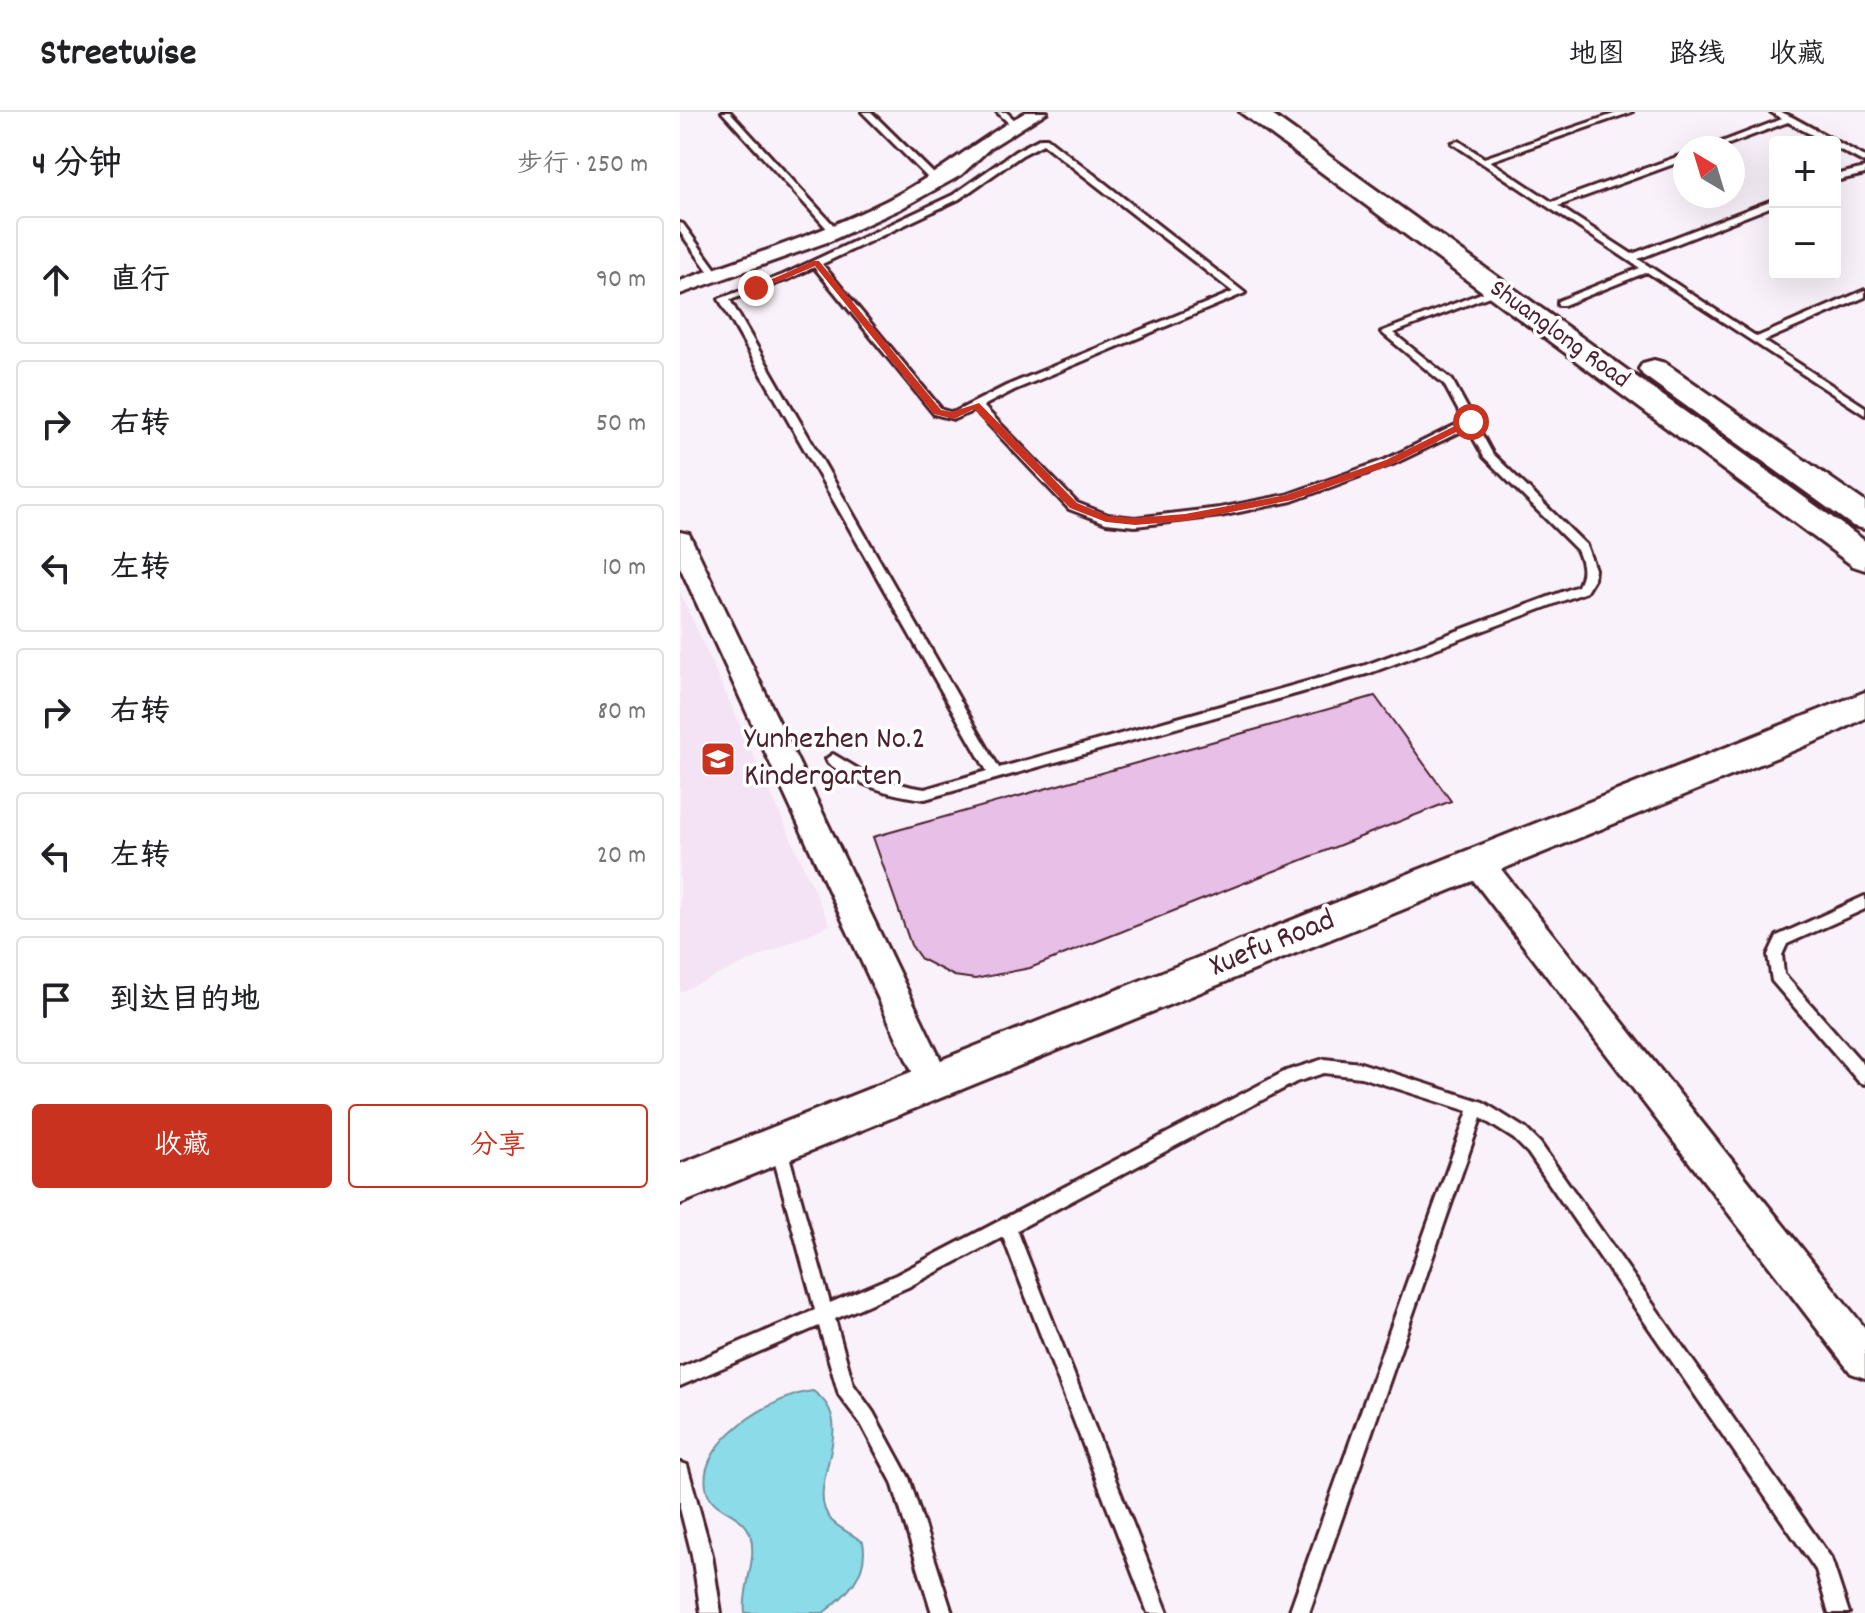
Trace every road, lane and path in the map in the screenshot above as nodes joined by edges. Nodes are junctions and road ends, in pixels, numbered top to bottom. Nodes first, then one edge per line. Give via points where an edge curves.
1 (726, 112) edge
2 (866, 112) edge
3 (1038, 112) edge
4 (1252, 112) edge
5 (1292, 112) edge
6 (1628, 112) edge
7 (1775, 112) edge
8 (1008, 118) edge
9 (1789, 119) junction
10 (1743, 136) edge
11 (1820, 136) edge
12 (1456, 143) dead end
13 (1841, 147) edge
14 (1865, 160) edge
15 (1483, 161) junction
16 (1673, 161) edge
17 (1865, 171) edge
18 (1841, 177) edge
19 (937, 182) junction
20 (1769, 204) edge
21 (1551, 206) junction
22 (680, 226) edge
23 (835, 232) junction
24 (1631, 258) junction
25 (816, 263) junction
26 (1647, 269) junction
27 (717, 277) junction
28 (680, 288) edge
29 (1497, 290) junction
30 (1865, 293) edge
31 (1561, 303) junction
32 (1586, 321) dead end
33 (1756, 341) junction
34 (1637, 357) dead end
35 (1865, 393) edge
36 (1848, 401) junction
37 (976, 405) junction
38 (1865, 412) edge
39 (1471, 422) junction
40 (1865, 518) edge
41 (680, 540) edge
42 (1865, 558) edge
43 (1865, 704) edge
44 (833, 759) dead end
45 (996, 775) junction
46 (1478, 863) junction
47 (1865, 902) edge
48 (1865, 1077) edge
49 (934, 1082) junction
50 (1477, 1107) junction
51 (778, 1145) junction
52 (680, 1184) edge
53 (1007, 1226) junction
54 (822, 1316) junction
55 (1865, 1359) edge
56 (680, 1377) edge
57 (680, 1472) edge
58 (711, 1613) edge
59 (942, 1613) edge
60 (1158, 1613) edge
61 (1299, 1613) edge
62 (1839, 1613) edge

1 - 23 lane
2 - 19 lane
3 - 8 street
4 - 29 main road, Shuanglong Road
5 - 31 main road, Shuanglong Road
6 - 15 lane
7 - 9 lane
8 - 19 street
9 - 10 lane
9 - 11 lane
12 - 15 lane
13 - 14 lane
15 - 21 lane
16 - 21 lane
17 - 18 lane
19 - 23 street
20 - 24 lane
21 - 24 lane
22 - 27 lane
23 - 27 street
24 - 26 lane
25 - 37 lane via 938,412 954,416
25 - 37 lane via 956,197 1044,140 1240,293
25 - 45 lane via 724,299
26 - 31 lane
26 - 33 lane
27 - 28 street
29 - 39 lane via 1386,332 1448,382
29 - 42 main road, Shuanglong Road
30 - 33 lane
31 - 32 main road, Shuanglong Road
33 - 36 lane
34 - 40 main road, Shuanglong Road
35 - 36 lane
36 - 38 lane
37 - 39 lane via 1073,506 1106,519 1135,522 1288,498 1389,462
39 - 45 lane via 1488,455 1582,548 1590,572 1582,589 1366,670
41 - 49 street
43 - 46 street, Xuefu Road
44 - 45 lane via 863,780 903,792 925,794
46 - 49 street, Xuefu Road
46 - 55 street
47 - 48 lane via 1782,940 1775,955 1777,976
49 - 51 street, Xuefu Road
50 - 53 lane via 1361,1070 1324,1066 1292,1076
50 - 61 lane
50 - 62 lane via 1534,1148 1824,1565
51 - 52 street, Xuefu Road
51 - 54 lane
53 - 54 lane
53 - 60 lane
54 - 56 lane
54 - 59 lane via 845,1389 900,1478
57 - 58 lane

